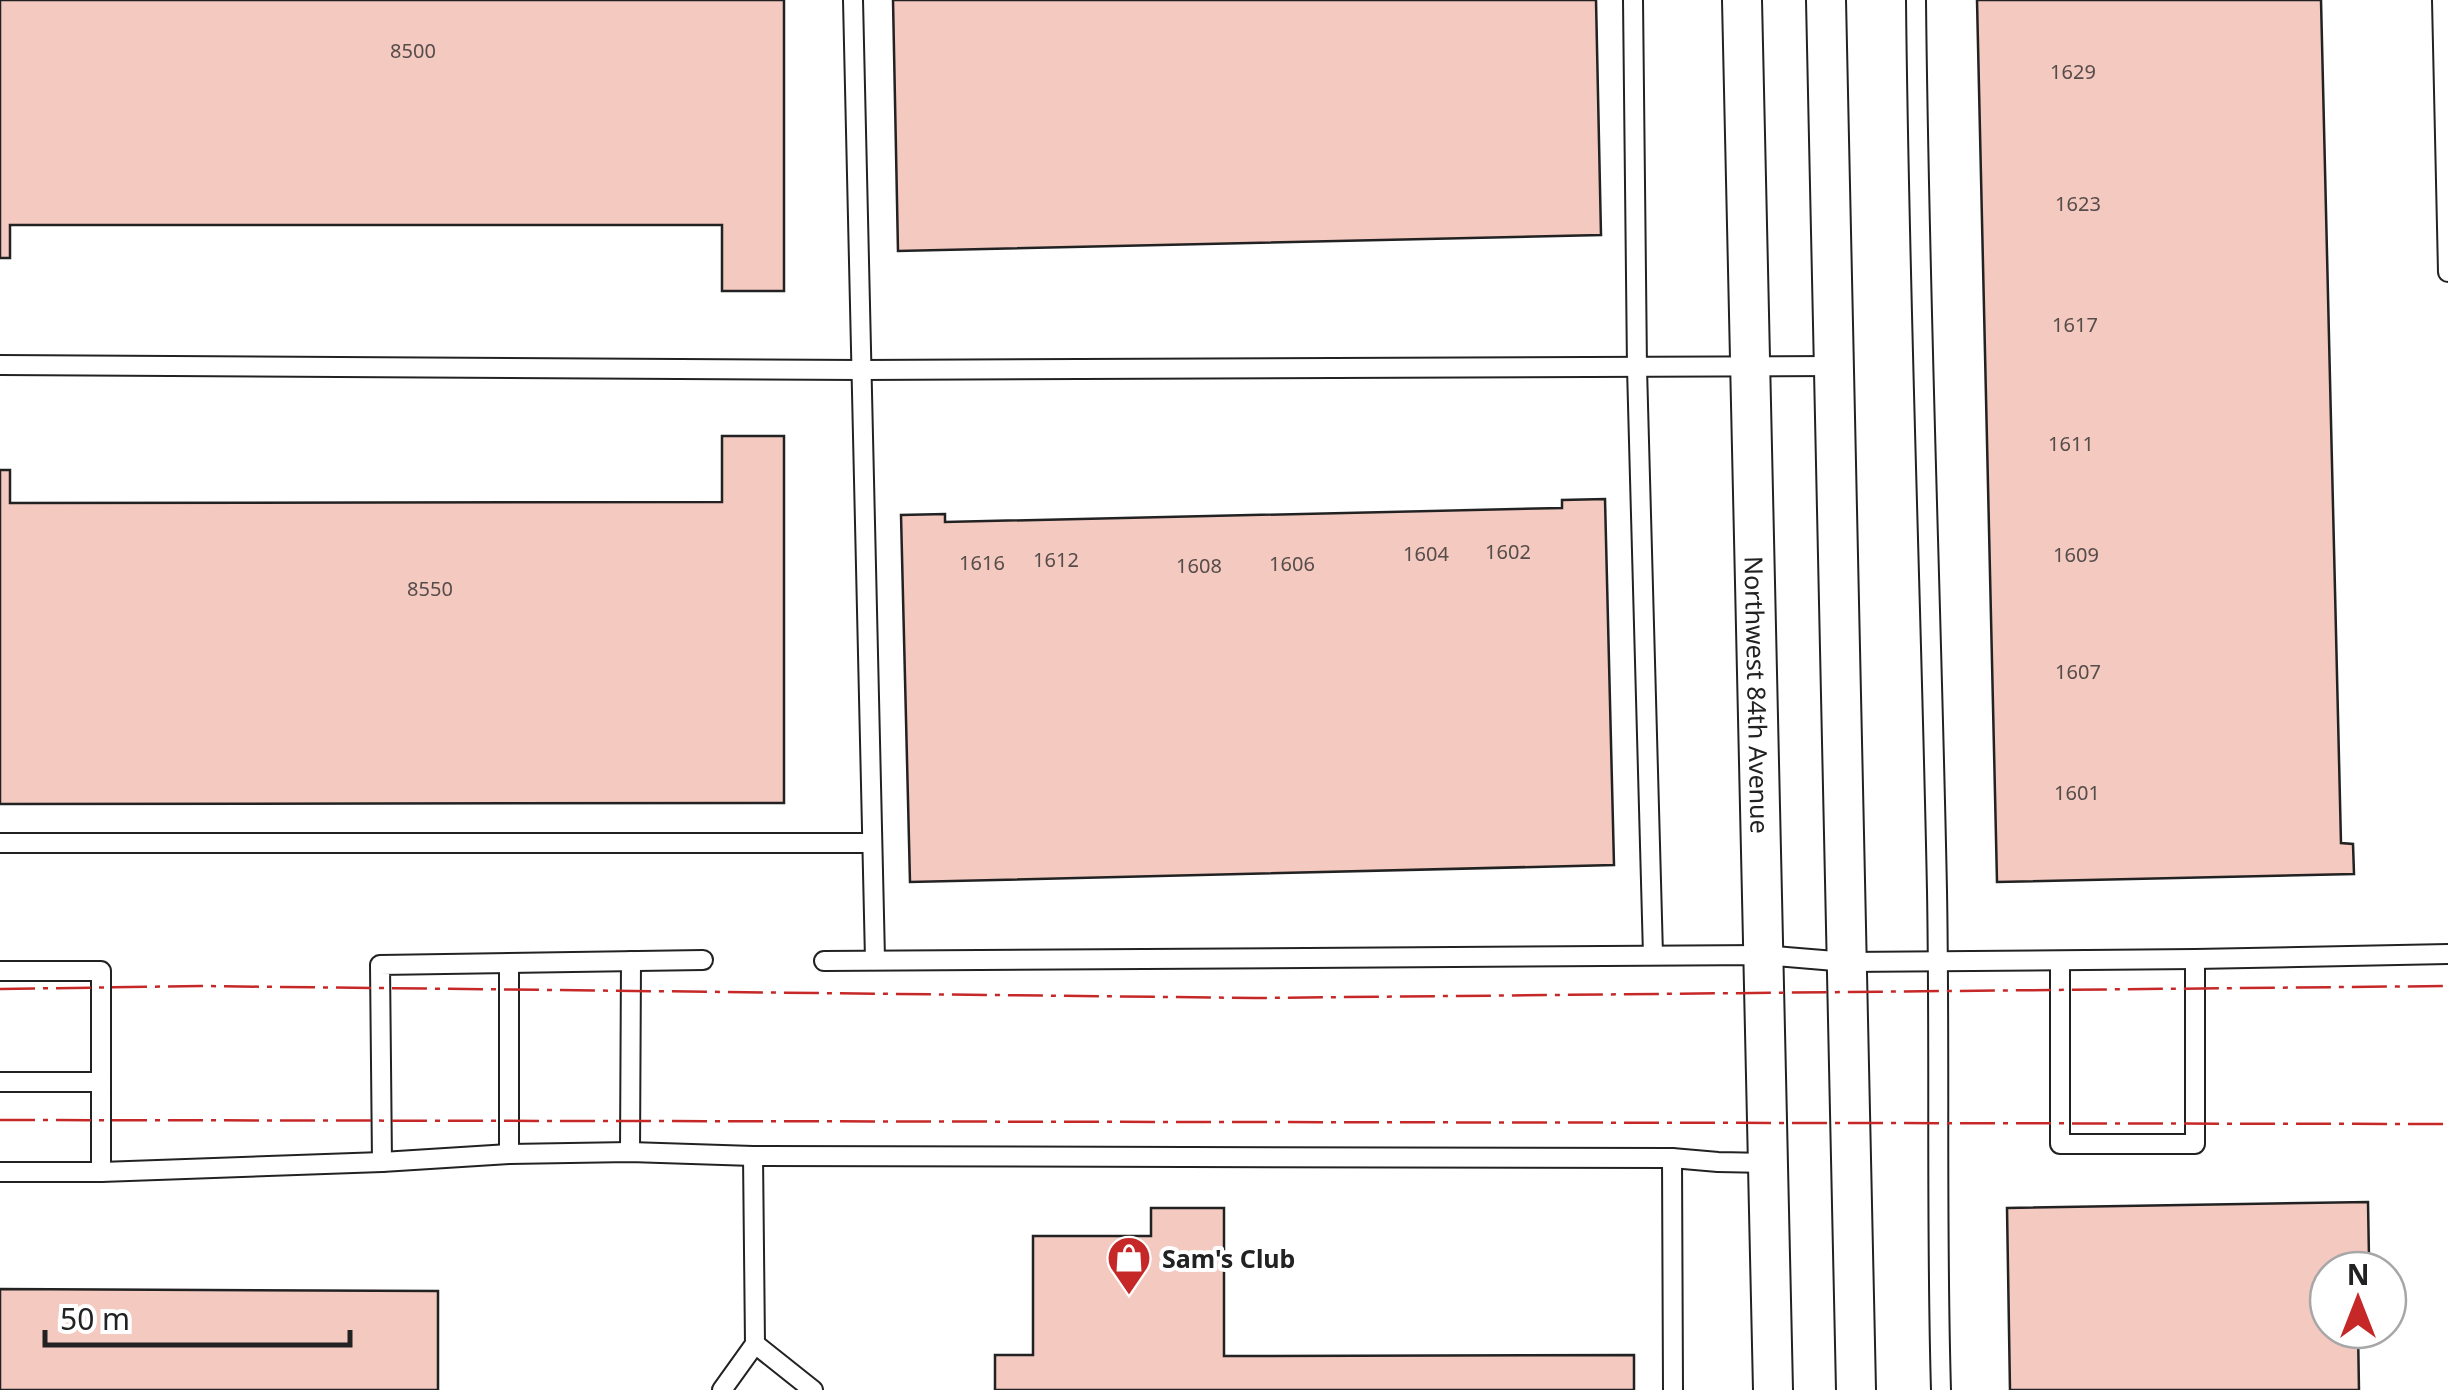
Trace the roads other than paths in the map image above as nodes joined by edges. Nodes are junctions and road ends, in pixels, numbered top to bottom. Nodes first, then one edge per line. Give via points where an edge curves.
1 (854, 0) edge
2 (1633, 0) edge
3 (1742, 0) edge
4 (1826, 0) edge
5 (1916, 0) edge
6 (2442, 0) edge
7 (2448, 272) edge
8 (0, 366) edge
9 (1834, 366) junction
10 (1750, 367) junction
11 (1636, 368) junction
12 (862, 370) junction
13 (0, 842) edge
14 (872, 842) junction
15 (1763, 954) junction
16 (2448, 954) edge
17 (1653, 955) junction
18 (875, 959) junction
19 (2195, 959) junction
20 (702, 960) dead end
21 (631, 961) junction
22 (824, 961) dead end
23 (1938, 961) junction
24 (2060, 961) junction
25 (1847, 962) junction
26 (509, 963) junction
27 (0, 971) edge
28 (0, 1082) edge
29 (101, 1082) junction
30 (630, 1152) junction
31 (509, 1154) junction
32 (753, 1156) junction
33 (1672, 1158) junction
34 (382, 1162) junction
35 (1768, 1163) junction
36 (0, 1172) edge
37 (101, 1172) junction
38 (755, 1344) junction
39 (722, 1390) edge
40 (813, 1390) edge
41 (1673, 1390) edge
42 (1773, 1390) edge
43 (1856, 1390) edge
44 (1941, 1390) edge

1 - 12 lane
2 - 11 lane
3 - 10 street, Northwest 84th Avenue
4 - 9 street
5 - 23 lane
6 - 7 lane
8 - 12 lane
9 - 10 lane
9 - 25 street
10 - 11 lane
10 - 15 street, Northwest 84th Avenue
11 - 12 lane
11 - 17 lane
12 - 14 lane
13 - 14 lane
14 - 18 lane
15 - 17 lane
15 - 25 lane
15 - 35 street, Northwest 84th Avenue
16 - 19 lane
17 - 18 lane
18 - 22 lane
19 - 24 lane
19 - 24 lane via 2195,1144 2060,1144
20 - 21 lane
21 - 26 lane
21 - 30 lane
23 - 24 lane
23 - 25 lane
23 - 44 lane
25 - 43 street
26 - 31 lane
26 - 34 lane via 380,965
27 - 29 lane via 101,971
28 - 29 lane
29 - 37 lane
30 - 31 lane
30 - 32 lane
31 - 34 lane
32 - 33 lane
32 - 38 lane
33 - 35 lane
33 - 41 lane
34 - 37 lane
35 - 42 street, Northwest 84th Avenue
36 - 37 lane
38 - 39 lane
38 - 40 lane

